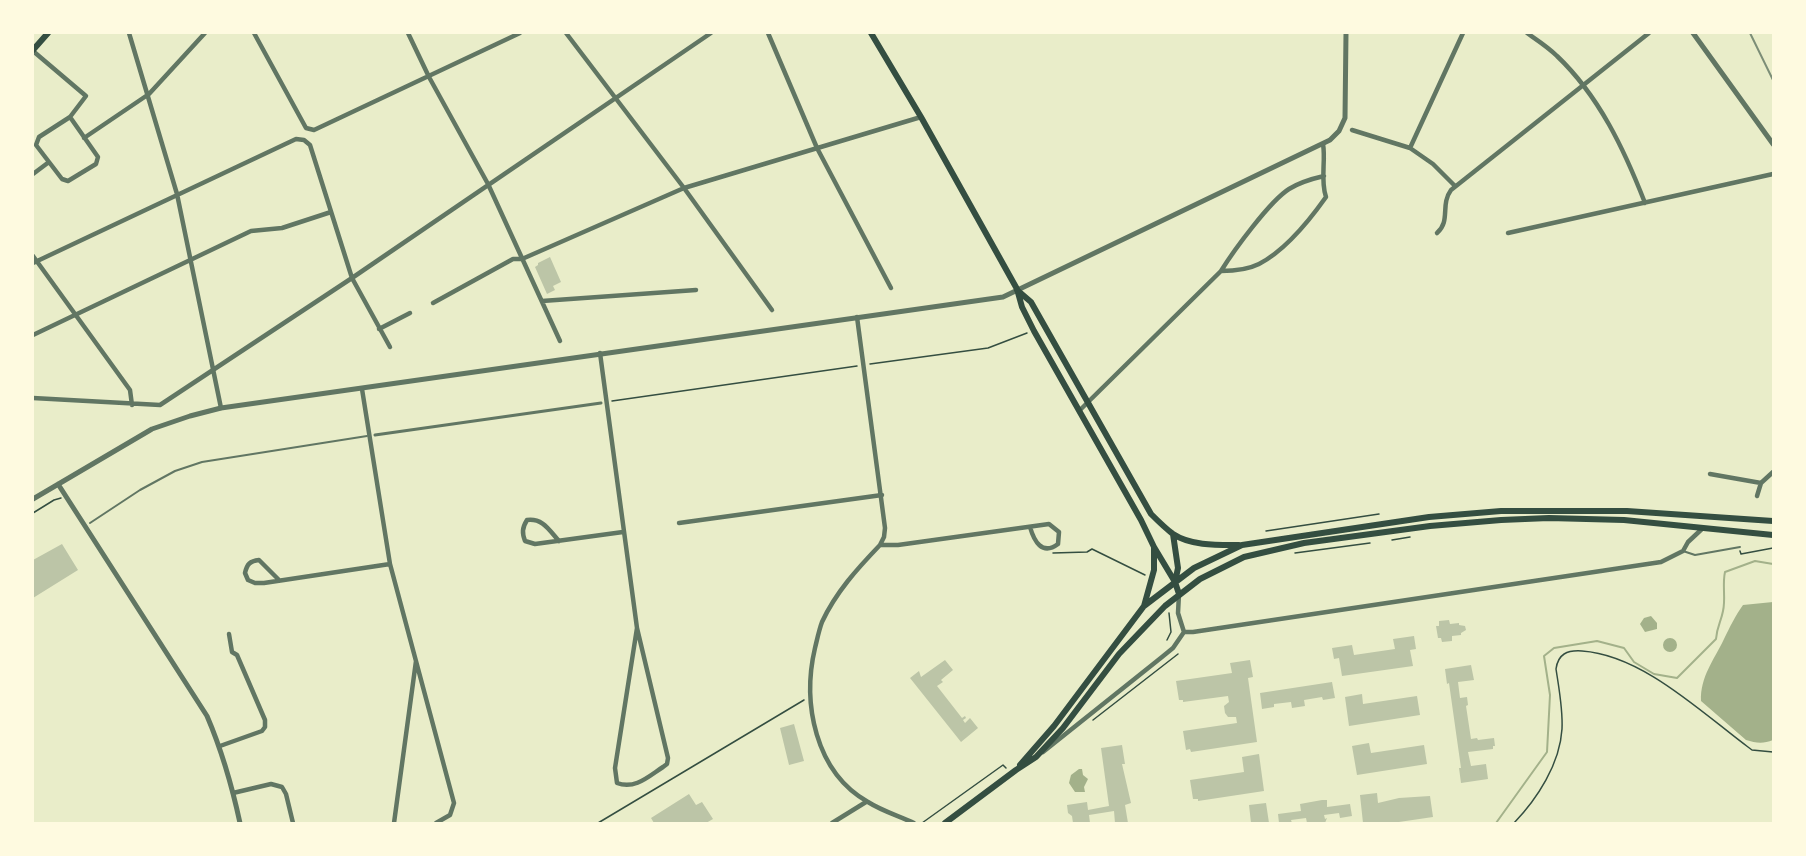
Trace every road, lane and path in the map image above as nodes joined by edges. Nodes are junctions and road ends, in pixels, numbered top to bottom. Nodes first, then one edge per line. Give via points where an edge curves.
1 (48, 33) edge
2 (129, 33) edge
3 (205, 33) edge
4 (254, 33) edge
5 (408, 33) edge
6 (520, 33) edge
7 (566, 33) edge
8 (711, 33) edge
9 (768, 33) edge
10 (872, 33) edge
11 (1346, 33) edge
12 (1463, 33) edge
13 (1527, 33) edge
14 (1649, 33) edge
15 (1693, 33) edge
16 (33, 50) edge
17 (429, 77) junction
18 (1583, 87) junction
19 (149, 94) junction
20 (616, 99) junction
21 (70, 117) junction
22 (921, 117) junction
23 (1352, 130) dead end
24 (84, 138) junction
25 (1323, 144) junction
26 (1773, 144) edge
27 (817, 148) junction
28 (1410, 148) junction
29 (49, 162) junction
30 (33, 174) edge
31 (1773, 174) edge
32 (1324, 176) junction
33 (488, 184) junction
34 (1455, 186) junction
35 (684, 188) junction
36 (177, 194) junction
37 (1645, 203) junction
38 (331, 212) junction
39 (1437, 233) dead end
40 (1508, 233) dead end
41 (33, 256) edge
42 (522, 259) junction
43 (191, 260) junction
44 (35, 262) edge
45 (1221, 271) junction
46 (352, 278) junction
47 (891, 288) dead end
48 (696, 290) dead end
49 (1017, 290) junction
50 (542, 301) junction
51 (433, 303) dead end
52 (772, 310) dead end
53 (76, 314) junction
54 (410, 314) dead end
55 (857, 317) junction
56 (380, 329) junction
57 (1028, 333) dead end
58 (33, 335) edge
59 (560, 341) dead end
60 (390, 347) dead end
61 (600, 353) junction
62 (864, 364) junction
63 (214, 370) junction
64 (362, 389) junction
65 (33, 398) edge
66 (611, 401) dead end
67 (601, 403) dead end
68 (1088, 403) junction
69 (132, 405) junction
70 (221, 408) junction
71 (1080, 410) junction
72 (375, 435) dead end
73 (366, 436) dead end
74 (1773, 472) edge
75 (1710, 474) dead end
76 (1761, 483) junction
77 (58, 484) junction
78 (882, 495) junction
79 (66, 496) junction
80 (1757, 496) dead end
81 (33, 499) edge
82 (33, 513) edge
83 (1379, 514) dead end
84 (1773, 521) edge
85 (90, 523) dead end
86 (679, 523) dead end
87 (1030, 526) junction
88 (1705, 527) junction
89 (1266, 531) dead end
90 (624, 532) junction
91 (1173, 534) junction
92 (1773, 535) edge
93 (1410, 537) dead end
94 (1392, 540) dead end
95 (559, 541) junction
96 (1370, 543) dead end
97 (880, 545) junction
98 (1242, 545) junction
99 (1154, 547) junction
100 (1740, 547) dead end
101 (1773, 548) edge
102 (1045, 549) junction
103 (1683, 551) junction
104 (1295, 553) dead end
105 (1741, 554) dead end
106 (390, 564) junction
107 (279, 580) junction
108 (1175, 582) junction
109 (1145, 583) dead end
110 (1179, 594) junction
111 (1144, 606) junction
112 (1169, 613) dead end
113 (637, 628) junction
114 (1184, 632) junction
115 (229, 634) dead end
116 (1167, 640) dead end
117 (417, 658) junction
118 (810, 696) junction
119 (220, 746) junction
120 (1773, 752) edge
121 (1036, 758) junction
122 (1013, 772) junction
123 (233, 793) junction
124 (866, 802) junction
125 (240, 823) edge
126 (293, 823) edge
127 (394, 823) edge
128 (436, 823) edge
129 (598, 823) edge
130 (832, 823) edge
131 (914, 823) edge
132 (922, 823) edge
133 (945, 823) edge
134 (1514, 823) edge

1 - 16 main road
2 - 19 street
3 - 19 street
4 - 17 street via 306,128 314,130
5 - 17 street
6 - 17 street
7 - 20 street
8 - 20 street
9 - 27 street
10 - 22 main road
11 - 25 street via 1345,118 1340,131
12 - 28 street
13 - 18 street via 1557,56
14 - 18 street
15 - 26 street
16 - 21 street via 86,96
17 - 33 street
18 - 34 street
18 - 37 street via 1608,120
19 - 24 street
19 - 36 street
20 - 33 street
20 - 35 street
21 - 24 street
21 - 29 street via 39,137 36,145
22 - 27 street
22 - 49 main road
23 - 28 street
24 - 29 street via 98,157 96,164 68,181
25 - 32 street
25 - 49 street
27 - 35 street
27 - 47 street
28 - 34 street via 1434,164
29 - 30 street
31 - 37 street
32 - 45 street via 1308,179 1284,193
32 - 45 street via 1326,196 1283,246 1259,264 1240,271
33 - 42 street
33 - 46 street
34 - 39 street via 1444,202 1444,228
35 - 42 street
35 - 52 street
36 - 38 street via 296,139 310,145
36 - 43 street
36 - 44 street
37 - 40 street
38 - 43 street via 282,228 250,231
38 - 46 street
41 - 44 street
42 - 50 street
42 - 51 street via 513,259
43 - 53 street
43 - 63 street
44 - 53 street
45 - 68 street
46 - 56 street
46 - 63 street
48 - 50 street
49 - 55 street via 990,300
49 - 68 main road via 1031,302
49 - 71 main road via 1034,331
50 - 59 street
53 - 58 street
53 - 69 street via 130,390
54 - 56 street
55 - 61 street
55 - 62 street
56 - 60 street
57 - 62 path via 988,348
61 - 64 street
61 - 90 street
62 - 66 path
62 - 78 street
63 - 69 street via 160,405
63 - 70 street
64 - 70 street
64 - 106 street
65 - 69 street
67 - 72 street
68 - 71 street
68 - 91 main road via 1151,514
70 - 77 street via 152,429
71 - 99 main road
73 - 85 lane via 202,462 175,471
74 - 76 street
75 - 76 street
76 - 80 street
77 - 79 street
77 - 81 street
78 - 86 street
78 - 97 street via 885,528
79 - 82 path
79 - 119 street via 207,717
83 - 89 path
84 - 98 main road via 1628,511 1502,511 1429,517
87 - 97 street
87 - 102 street via 1038,545
87 - 102 street via 1049,524 1059,532 1058,544
88 - 92 main road
88 - 103 street
88 - 110 main road via 1549,518 1420,527 1268,550 1221,567
90 - 95 street
90 - 113 street
91 - 98 main road via 1210,545
91 - 108 main road via 1178,568
93 - 94 path
95 - 95 street via 525,541 524,525 527,520 541,521
96 - 104 path
97 - 118 street via 841,588 821,624 812,662
98 - 108 main road via 1194,568
99 - 108 main road
99 - 111 main road via 1154,570
100 - 103 lane via 1695,555
101 - 105 path
102 - 109 path via 1044,554 1092,549 1145,573
103 - 114 street via 1661,562
106 - 107 street
106 - 117 street
107 - 107 street via 255,583 244,573 247,565 260,560
108 - 110 main road
108 - 111 main road
110 - 114 street via 1178,613
110 - 121 main road via 1119,654
111 - 122 main road via 1054,726
112 - 116 path via 1171,632
113 - 113 street via 668,758 663,767 633,786 624,786 618,783 615,768
114 - 121 street via 1173,648
115 - 119 street via 232,652 237,655 265,727
117 - 127 street
117 - 128 street via 454,803 450,814
118 - 124 street via 814,730 824,756 842,781
118 - 129 path
119 - 123 street
120 - 134 path via 1752,750 1632,665 1572,651 1561,655 1556,669 1562,713 1556,757 1541,789
121 - 122 main road
122 - 132 path via 1003,765
122 - 133 main road
123 - 125 street
123 - 126 street via 271,784 282,787
124 - 130 street
124 - 131 street

